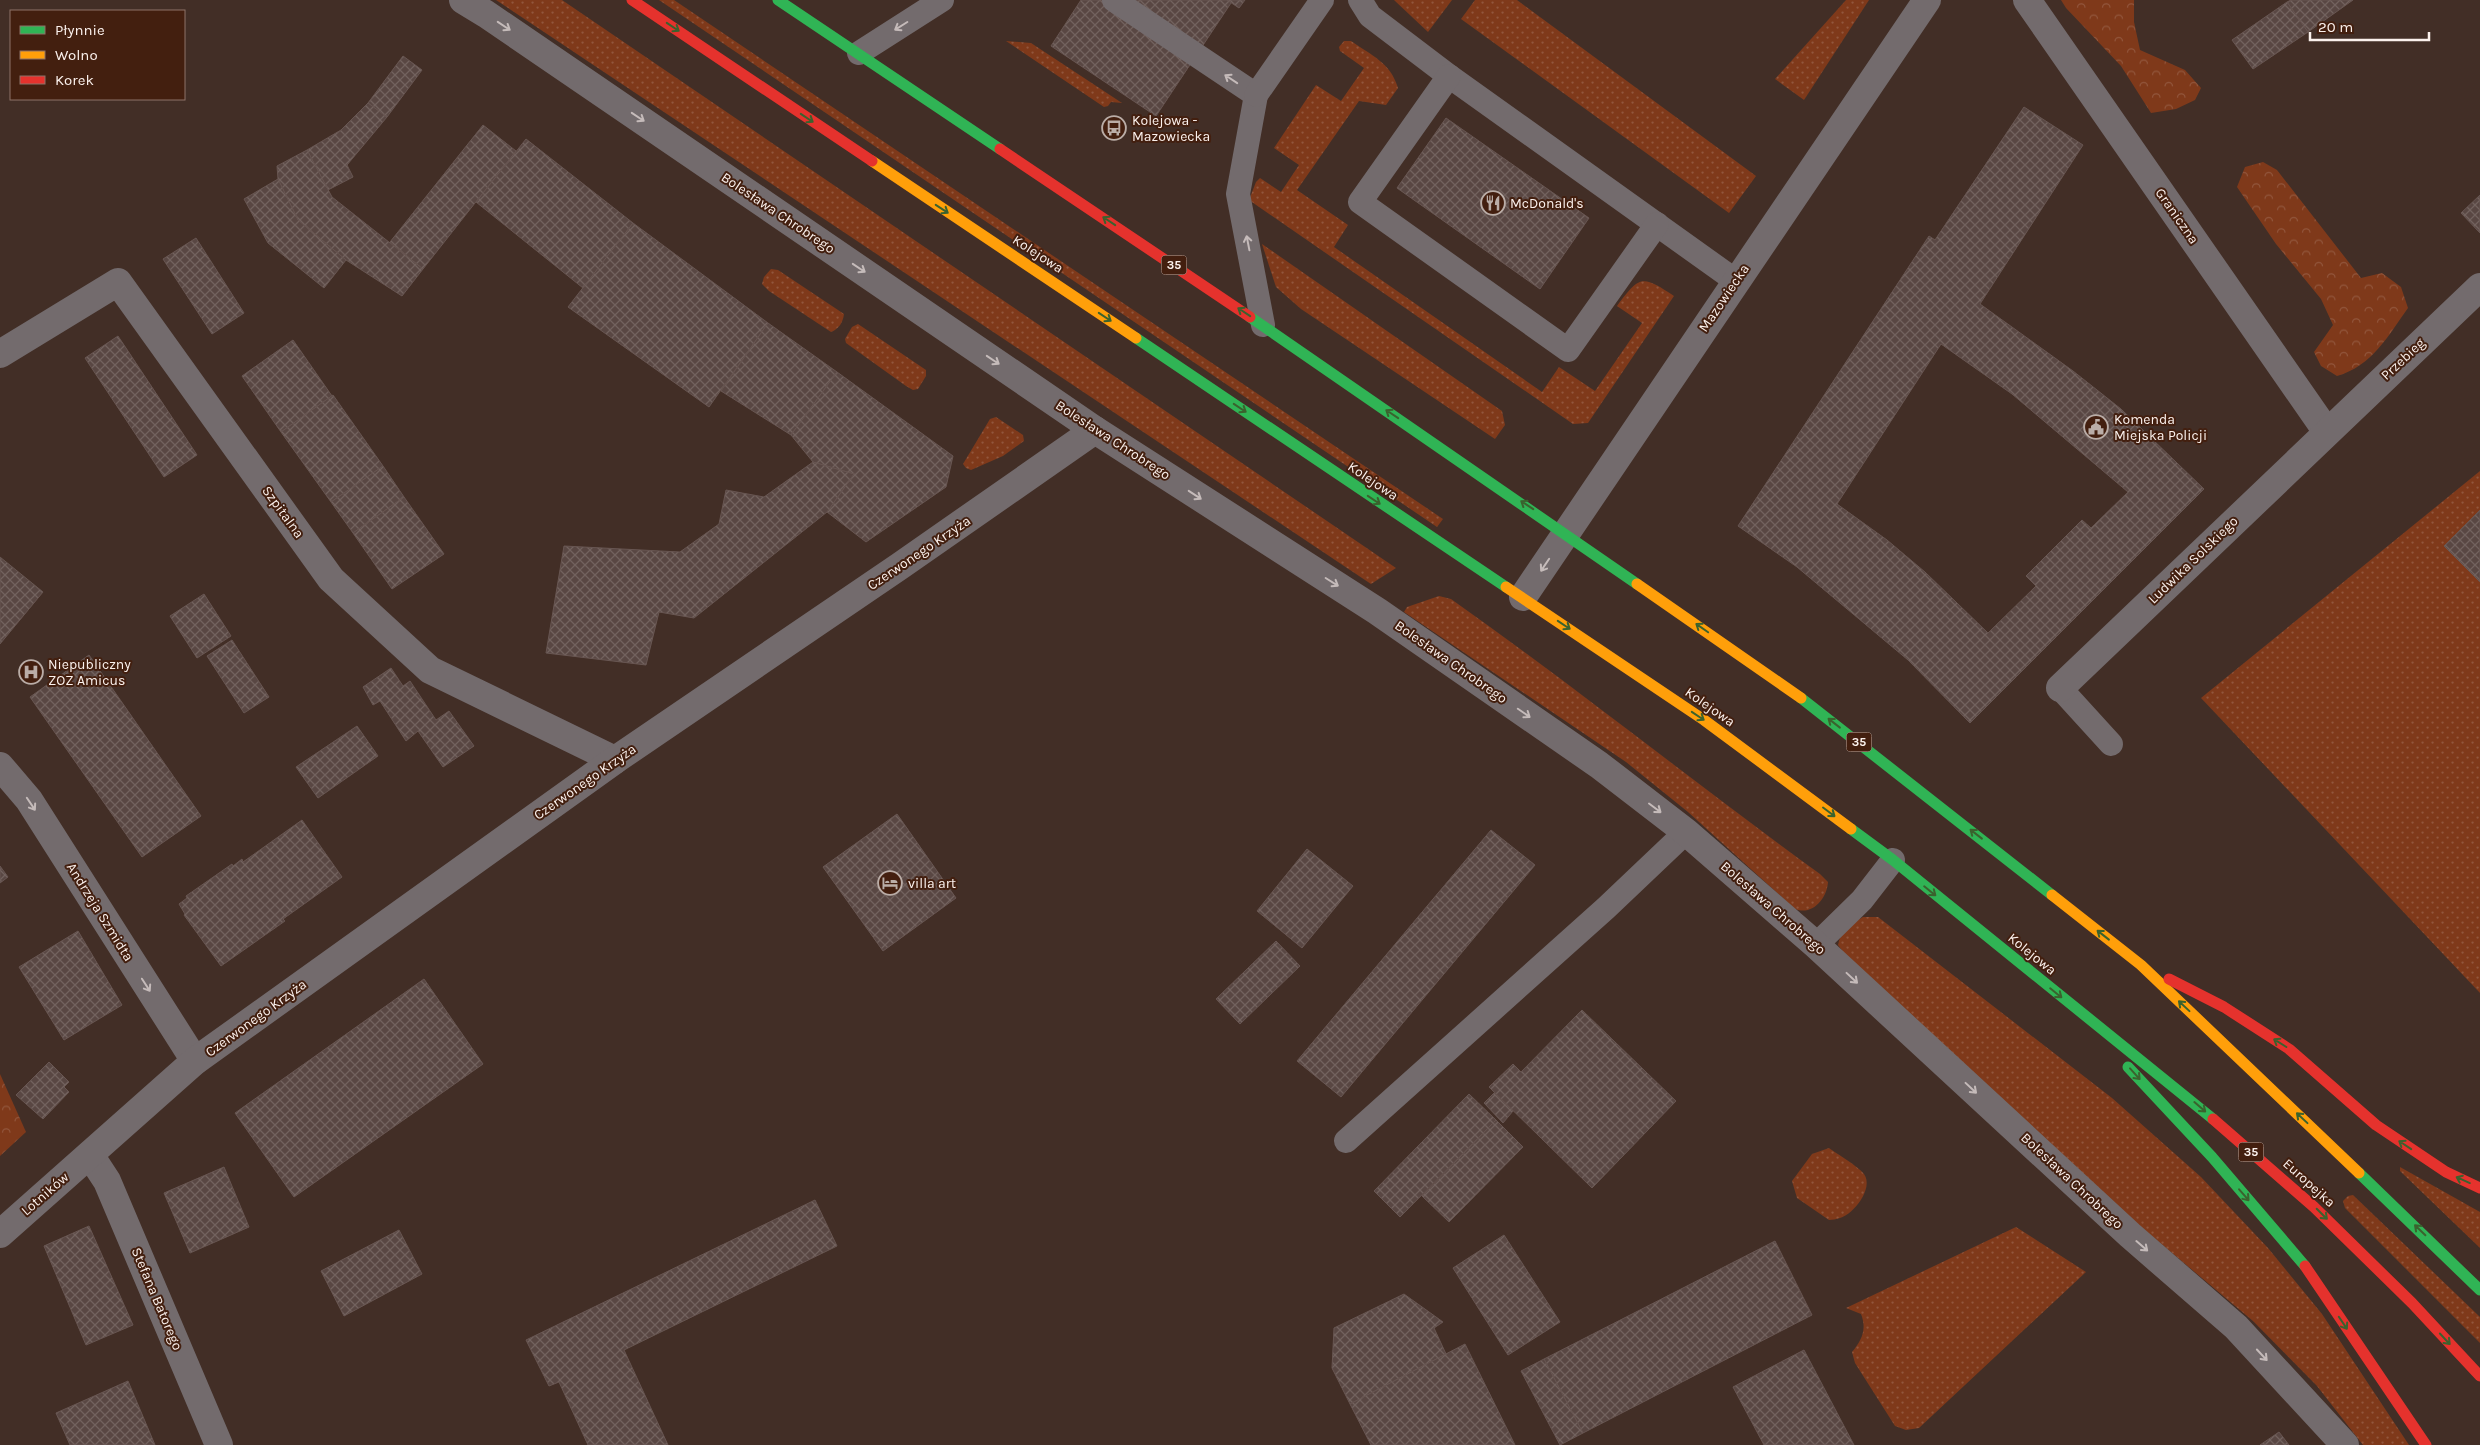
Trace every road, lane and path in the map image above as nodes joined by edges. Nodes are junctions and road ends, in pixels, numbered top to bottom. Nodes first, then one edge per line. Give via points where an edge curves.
1 (463, 0) edge
2 (632, 0) edge
3 (778, 0) edge
4 (942, 0) edge
5 (1114, 0) edge
6 (1322, 0) edge
7 (1360, 0) edge
8 (1927, 0) edge
9 (2027, 0) edge
10 (860, 53) junction
11 (1450, 76) junction
12 (1256, 95) junction
13 (1657, 224) junction
14 (1736, 281) junction
15 (2480, 287) edge
16 (1264, 325) junction
17 (0, 354) edge
18 (1095, 430) junction
19 (2327, 432) junction
20 (1567, 533) junction
21 (1523, 598) junction
22 (2060, 688) joint
23 (2111, 744) dead end
24 (615, 760) junction
25 (0, 766) edge
26 (1686, 832) junction
27 (1893, 860) junction
28 (1816, 945) junction
29 (2141, 965) junction
30 (2079, 1012) junction
31 (195, 1061) junction
32 (1346, 1142) dead end
33 (90, 1155) junction
34 (2480, 1188) edge
35 (0, 1234) edge
36 (2480, 1290) edge
37 (2480, 1376) edge
38 (219, 1445) edge
39 (2344, 1445) edge
40 (2426, 1445) edge

1 -> 18 street, Bolesława Chrobrego
2 -> 21 main road, Kolejowa / 35
3 - 10 main road, 35
4 -> 10 lane
12 -> 5 lane
6 - 12 lane
7 - 11 lane via 1370,16
8 - 14 street, Mazowiecka
9 - 19 street, Graniczna
16 -> 10 main road, 35
11 - 13 lane
11 - 13 lane via 1360,202 1568,350
16 -> 12 lane via 1238,194
13 - 14 lane
14 - 20 street, Mazowiecka
15 - 19 street, Przebieg
20 -> 16 main road, 35
17 - 24 street, Szpitalna via 118,282 331,579 430,670
18 - 24 street, Czerwonego Krzyża
18 -> 26 street, Bolesława Chrobrego via 1377,610 1599,765
19 - 22 street, Ludwika Solskiego
20 -> 21 street, Mazowiecka
29 -> 20 main road, 35 via 1807,702
21 -> 27 main road, Kolejowa / 35 via 1704,720
22 - 23 lane
24 - 31 street, Czerwonego Krzyża
25 -> 31 street, Andrzeja Szmidta via 29,800
26 - 28 street, Bolesława Chrobrego
26 - 32 lane via 1599,915
27 - 28 lane via 1862,900
27 -> 30 main road, Kolejowa / 35
28 -> 39 street, Bolesława Chrobrego via 2130,1235 2236,1327
34 -> 29 main road via 2446,1172 2376,1126 2289,1049 2224,1007
36 -> 29 main road, 35
30 -> 37 main road, Europejka / 35 via 2185,1094 2314,1207 2412,1303
30 -> 40 main road via 2212,1157 2301,1261
31 - 33 street, Czerwonego Krzyża
33 - 35 street, Lotników
33 - 38 street, Stefana Batorego via 107,1181

